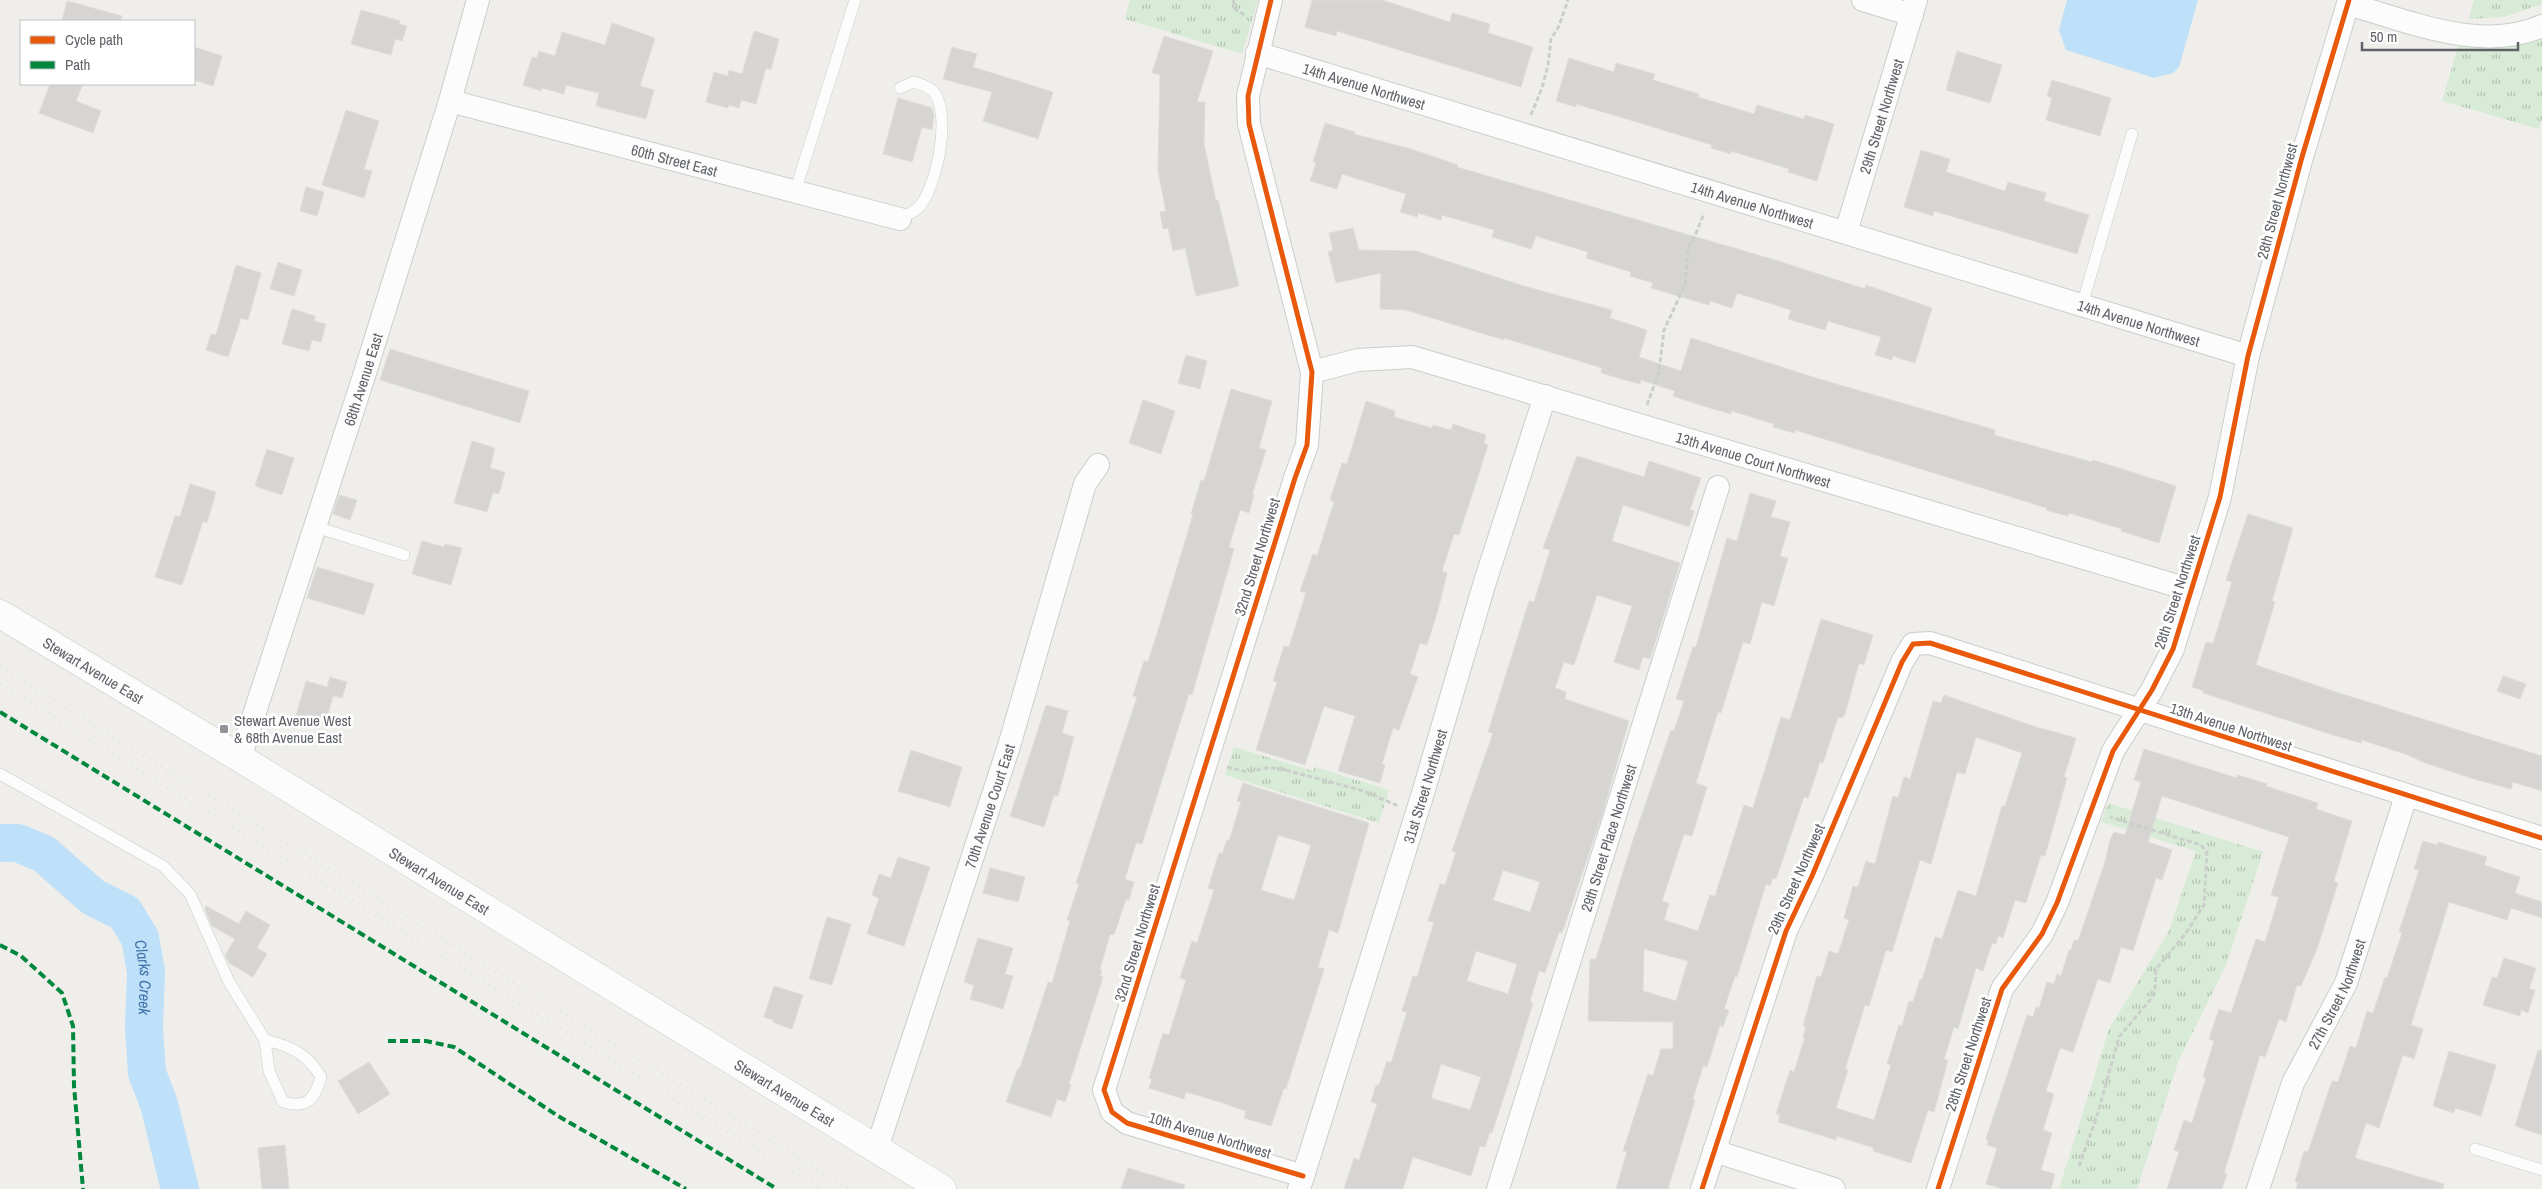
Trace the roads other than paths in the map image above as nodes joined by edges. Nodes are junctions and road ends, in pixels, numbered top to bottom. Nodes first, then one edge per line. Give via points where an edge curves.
1 (478, 0) edge
2 (855, 0) edge
3 (1271, 0) edge
4 (1863, 0) edge
5 (2349, 2) edge
6 (1914, 7) edge
7 (2542, 26) edge
8 (1257, 53) junction
9 (900, 88) dead end
10 (450, 101) junction
11 (2132, 134) dead end
12 (795, 192) junction
13 (900, 219) joint
14 (1846, 232) junction
15 (2082, 305) junction
16 (2248, 356) junction
17 (1312, 372) junction
18 (1545, 396) junction
19 (1098, 464) dead end
20 (1718, 487) dead end
21 (316, 526) junction
22 (404, 554) dead end
23 (2192, 590) junction
24 (0, 614) edge
25 (1913, 644) joint
26 (2138, 711) junction
27 (240, 758) junction
28 (0, 774) edge
29 (2406, 796) junction
30 (2542, 838) edge
31 (265, 1040) junction
32 (1112, 1112) joint
33 (877, 1148) junction
34 (2474, 1149) dead end
35 (1714, 1150) junction
36 (2542, 1170) edge
37 (1301, 1182) edge
38 (942, 1189) edge
39 (1498, 1189) edge
40 (1702, 1189) edge
41 (1834, 1189) edge
42 (1938, 1189) edge
43 (2258, 1189) edge

1 - 10 street, 68th Avenue East
2 - 12 lane
3 - 8 street, 32nd Street Northwest
4 - 6 street
5 - 7 street via 2445,32 2486,37 2528,32
5 - 16 street, 28th Street Northwest via 2302,157
6 - 14 street, 29th Street Northwest
8 - 14 street, 14th Avenue Northwest
8 - 17 street, 32nd Street Northwest via 1248,96 1249,124
9 - 13 lane via 914,82 932,90 943,117 941,142 929,188 919,207
10 - 12 street, 60th Street East
10 - 21 street, 68th Avenue East
11 - 15 lane
12 - 13 street, 60th Street East
14 - 15 street, 14th Avenue Northwest
15 - 16 street, 14th Avenue Northwest
16 - 23 street, 28th Street Northwest via 2220,497
17 - 18 street, 13th Avenue Court Northwest via 1358,360 1412,357
17 - 32 street, 32nd Street Northwest via 1307,445 1104,1090
18 - 23 street, 13th Avenue Court Northwest
18 - 37 street, 31st Street Northwest
19 - 33 street, 70th Avenue Court East via 1085,484 1008,746
20 - 39 street, 29th Street Place Northwest
21 - 22 lane
21 - 27 street, 68th Avenue East
23 - 26 street, 28th Street Northwest via 2173,649
24 - 27 street, Stewart Avenue East
25 - 26 street, 13th Avenue Northwest via 1930,644
25 - 35 street, 29th Street Northwest via 1902,662 1786,931
26 - 29 street, 13th Avenue Northwest
26 - 42 street, 28th Street Northwest via 2113,751 2057,903 2042,934 2002,989
27 - 33 street, Stewart Avenue East
28 - 31 lane via 163,866 177,879 190,894 228,982
29 - 30 street, 13th Avenue Northwest
29 - 43 street, 27th Street Northwest via 2346,983 2293,1084
31 - 31 lane via 269,1071 283,1102 294,1106 307,1102 317,1091 321,1077 312,1062 282,1044
32 - 37 street, 10th Avenue Northwest via 1127,1123
33 - 38 street, Stewart Avenue East
34 - 36 lane
35 - 40 street, 29th Street Northwest
35 - 41 street

